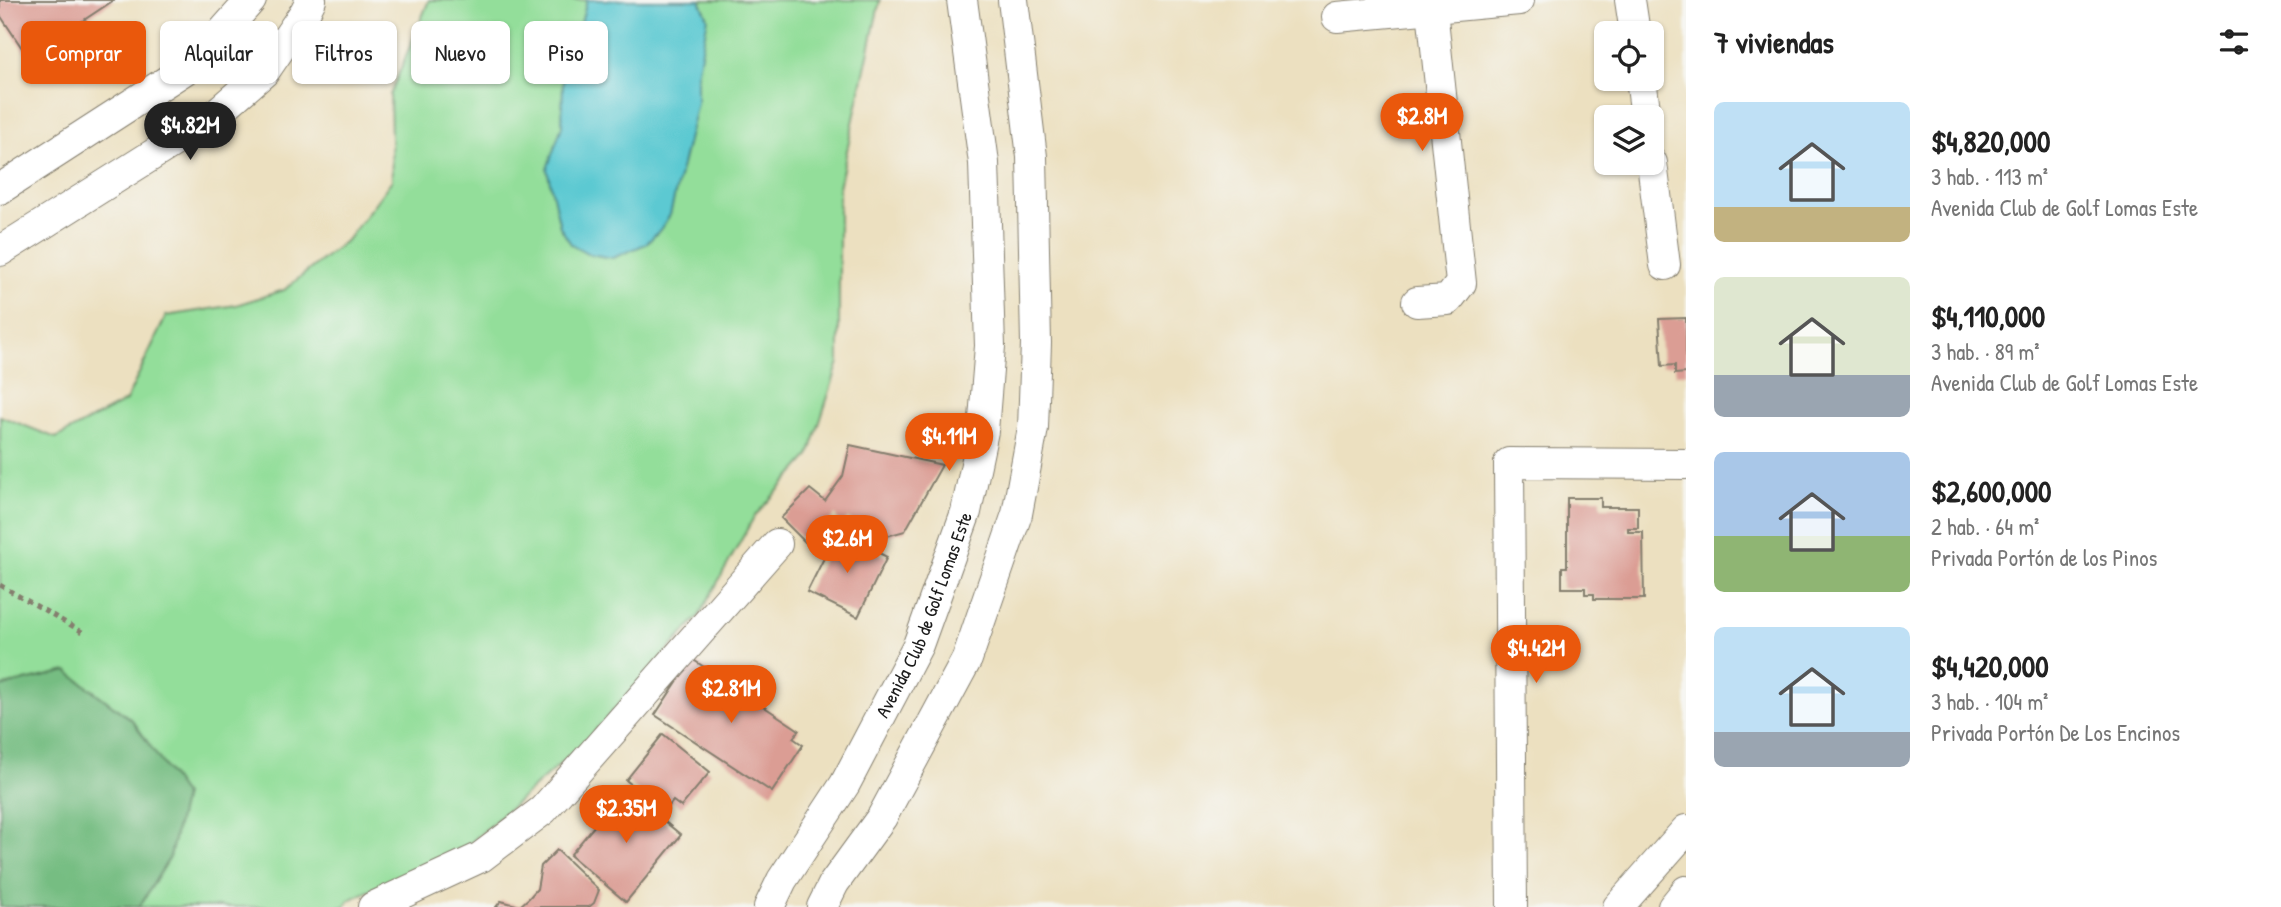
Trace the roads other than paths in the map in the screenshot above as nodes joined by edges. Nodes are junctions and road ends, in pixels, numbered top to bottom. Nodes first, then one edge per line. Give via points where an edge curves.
1 (251, 0) edge
2 (311, 0) edge
3 (962, 0) edge
4 (1013, 0) edge
5 (1519, 0) edge
6 (1630, 0) edge
7 (1432, 4) edge
8 (1337, 17) dead end
9 (1633, 21) edge
10 (1654, 175) edge
11 (0, 189) edge
12 (0, 251) edge
13 (1665, 265) dead end
14 (1417, 302) dead end
15 (1686, 464) edge
16 (777, 544) dead end
17 (1686, 830) edge
18 (1686, 891) edge
19 (373, 907) edge
20 (769, 907) edge
21 (822, 907) edge
22 (1512, 907) edge
23 (1618, 907) edge
24 (1673, 907) edge

1 - 11 street via 195,63
2 - 12 street via 264,72 211,117
3 - 20 street, Avenida Club de Golf Lomas Este via 984,163 990,346 981,444 966,512 918,645 845,784
4 - 21 street via 1032,157 1036,343 1033,428 1017,514 967,659 882,817
5 - 7 street
6 - 9 street
7 - 8 street
7 - 14 street via 1461,283 1448,300
10 - 13 street
15 - 22 street via 1510,463
16 - 19 street via 543,810 481,857
17 - 23 street
18 - 24 street

